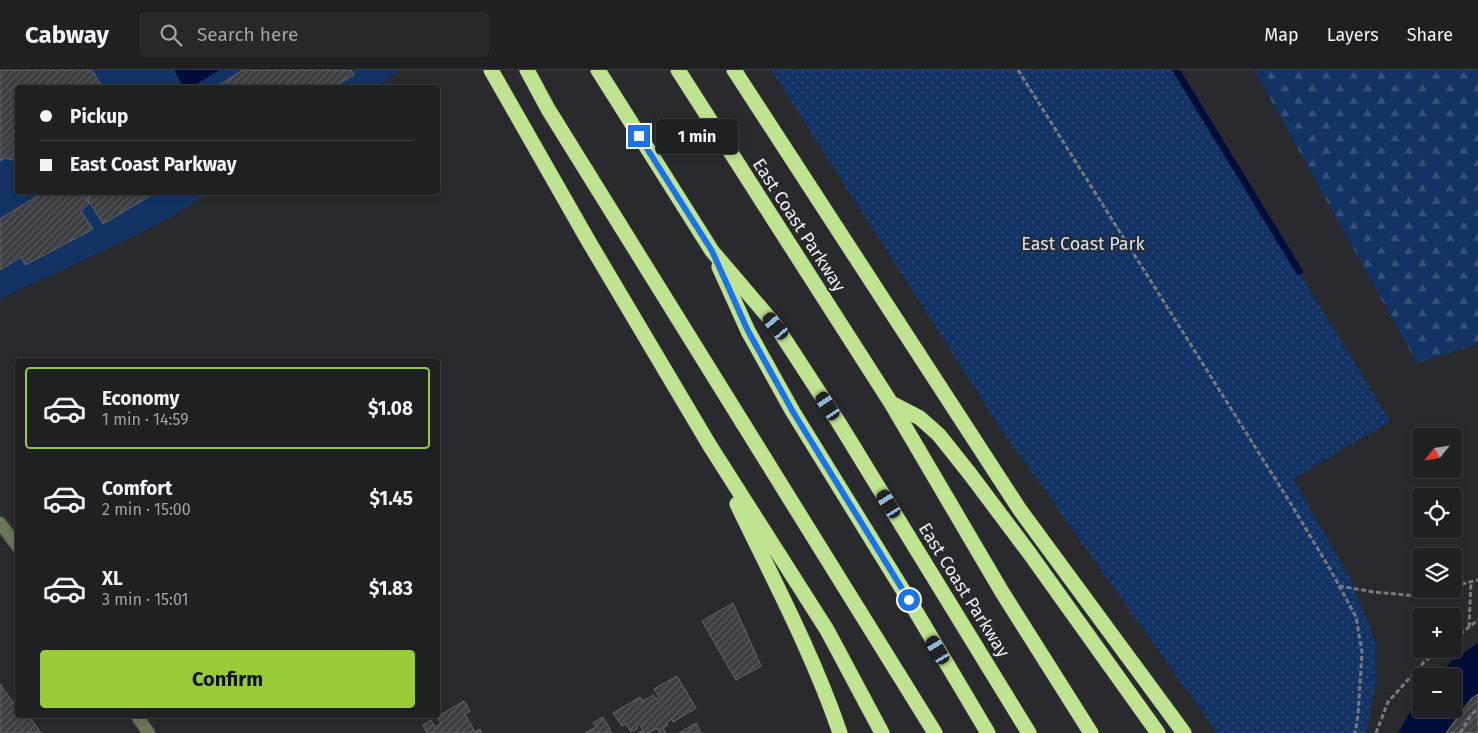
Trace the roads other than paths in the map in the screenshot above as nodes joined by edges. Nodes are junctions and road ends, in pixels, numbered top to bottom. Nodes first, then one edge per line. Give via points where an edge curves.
1 (491, 70) edge
2 (527, 70) edge
3 (598, 70) edge
4 (678, 70) edge
5 (734, 70) edge
6 (712, 251) junction
7 (891, 403) junction
8 (710, 446) junction
9 (0, 523) edge
10 (15, 543) edge
11 (138, 718) edge
12 (148, 733) edge
13 (840, 733) edge
14 (882, 733) edge
15 (935, 733) edge
16 (988, 733) edge
17 (1029, 733) edge
18 (1091, 733) edge
19 (1158, 733) edge
20 (1184, 733) edge

1 - 8 highway
2 - 15 highway
3 - 6 highway, East Coast Parkway
4 - 7 highway, East Coast Parkway
5 - 20 highway via 1020,510
6 - 16 highway via 748,331 793,412
6 - 17 highway, East Coast Parkway via 776,326
7 - 18 highway, East Coast Parkway via 1002,592
7 - 19 highway via 920,418 970,474
8 - 13 highway via 805,646
8 - 14 highway via 827,630
9 - 10 street
11 - 12 street

